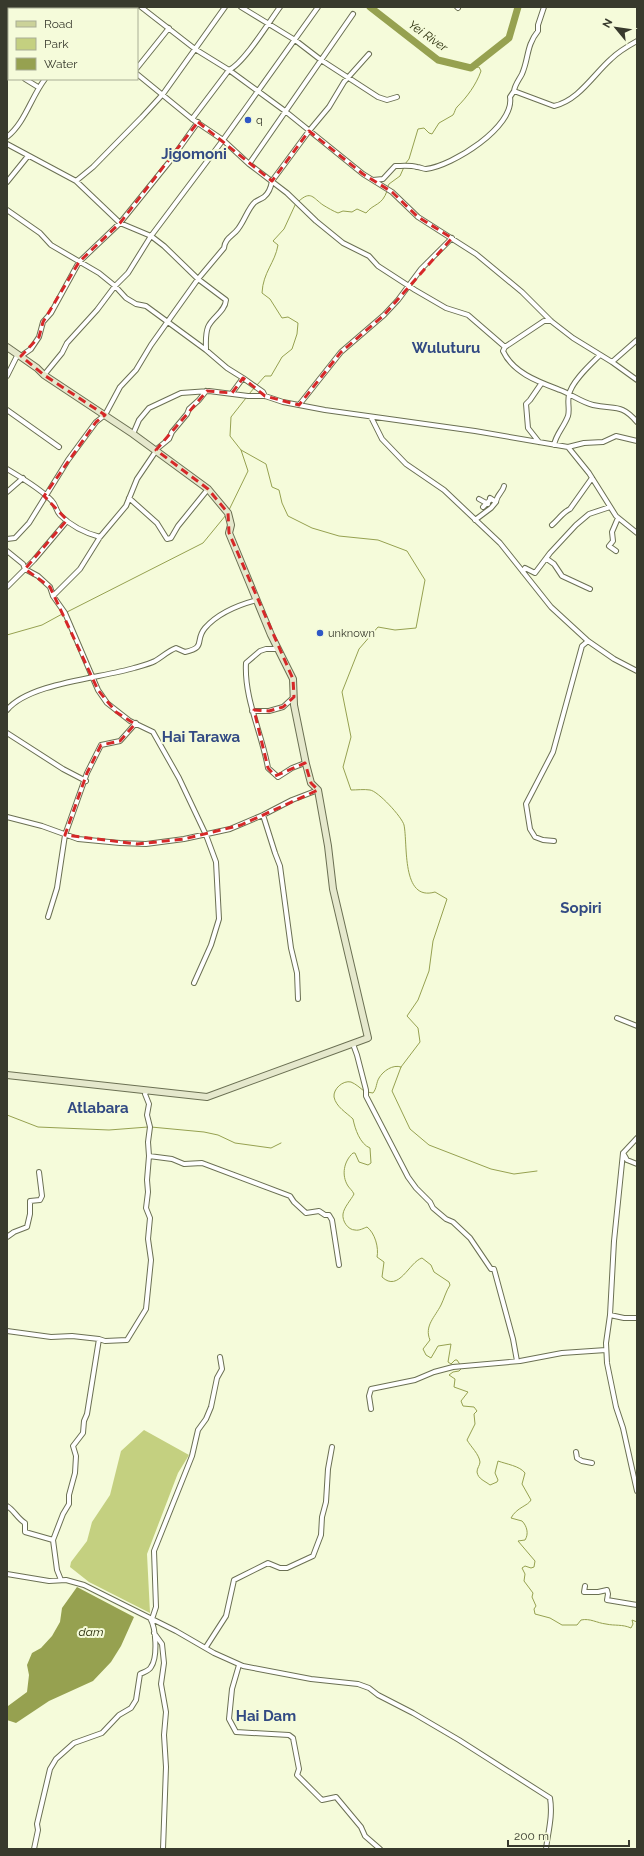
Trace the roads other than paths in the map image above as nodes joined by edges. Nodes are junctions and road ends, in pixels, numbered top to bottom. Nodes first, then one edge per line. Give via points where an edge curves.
1 (142, 7) edge
2 (225, 7) edge
3 (241, 7) edge
4 (280, 7) edge
5 (318, 7) edge
6 (544, 7) edge
7 (352, 14) dead end
8 (269, 23) junction
9 (169, 28) junction
10 (295, 40) junction
11 (637, 41) edge
12 (195, 49) junction
13 (369, 54) dead end
14 (321, 60) junction
15 (138, 67) edge
16 (229, 70) junction
17 (138, 75) edge
18 (347, 78) junction
19 (27, 80) edge
20 (44, 80) edge
21 (38, 87) junction
22 (514, 91) junction
23 (257, 92) junction
24 (163, 94) junction
25 (397, 97) dead end
26 (285, 111) junction
27 (192, 119) junction
28 (198, 122) junction
29 (309, 131) junction
30 (7, 137) edge
31 (223, 140) junction
32 (7, 144) edge
33 (28, 156) junction
34 (249, 164) junction
35 (373, 180) junction
36 (76, 181) junction
37 (272, 181) junction
38 (7, 182) edge
39 (7, 210) edge
40 (120, 223) junction
41 (151, 236) junction
42 (452, 238) junction
43 (79, 262) junction
44 (198, 279) junction
45 (409, 285) junction
46 (115, 286) junction
47 (551, 321) junction
48 (168, 322) junction
49 (637, 340) edge
50 (7, 347) edge
51 (505, 347) junction
52 (206, 350) junction
53 (20, 355) junction
54 (600, 355) junction
55 (612, 362) junction
56 (44, 375) junction
57 (7, 376) edge
58 (243, 378) junction
59 (637, 380) edge
60 (541, 384) junction
61 (206, 391) junction
62 (232, 393) junction
63 (569, 395) junction
64 (265, 396) junction
65 (299, 405) junction
66 (7, 410) edge
67 (105, 415) junction
68 (371, 417) junction
69 (637, 422) edge
70 (133, 434) junction
71 (637, 441) edge
72 (540, 442) junction
73 (554, 444) junction
74 (59, 447) dead end
75 (568, 447) junction
76 (157, 451) junction
77 (7, 469) edge
78 (23, 478) junction
79 (592, 478) junction
80 (504, 486) dead end
81 (208, 489) junction
82 (7, 492) edge
83 (44, 496) junction
84 (129, 498) junction
85 (479, 499) dead end
86 (496, 502) junction
87 (488, 504) junction
88 (483, 507) dead end
89 (610, 507) junction
90 (618, 518) junction
91 (475, 520) junction
92 (67, 521) junction
93 (552, 524) dead end
94 (637, 533) edge
95 (100, 537) junction
96 (7, 539) edge
97 (7, 551) edge
98 (616, 551) dead end
99 (547, 559) junction
100 (25, 569) junction
101 (523, 572) junction
102 (7, 587) edge
103 (590, 589) dead end
104 (53, 596) junction
105 (257, 600) junction
106 (588, 642) junction
107 (278, 649) junction
108 (637, 671) edge
109 (92, 676) junction
110 (294, 696) junction
111 (7, 710) edge
112 (252, 710) junction
113 (136, 723) junction
114 (7, 733) edge
115 (306, 763) junction
116 (86, 781) junction
117 (318, 790) junction
118 (263, 815) junction
119 (7, 817) edge
120 (206, 835) junction
121 (65, 836) junction
122 (554, 841) dead end
123 (48, 917) dead end
124 (194, 983) dead end
125 (298, 999) dead end
126 (617, 1018) dead end
127 (637, 1026) edge
128 (353, 1044) junction
129 (7, 1075) edge
130 (146, 1091) junction
131 (637, 1138) edge
132 (623, 1153) junction
133 (149, 1156) junction
134 (637, 1164) edge
135 (39, 1172) dead end
136 (7, 1238) edge
137 (339, 1265) dead end
138 (610, 1315) junction
139 (637, 1318) edge
140 (7, 1331) edge
141 (99, 1339) junction
142 (606, 1350) junction
143 (220, 1357) dead end
144 (517, 1361) junction
145 (371, 1409) dead end
146 (332, 1447) dead end
147 (576, 1452) dead end
148 (592, 1463) dead end
149 (637, 1491) edge
150 (7, 1506) edge
151 (53, 1540) junction
152 (7, 1574) edge
153 (61, 1580) junction
154 (585, 1586) dead end
155 (637, 1605) edge
156 (151, 1618) junction
157 (154, 1633) junction
158 (206, 1647) junction
159 (239, 1665) junction
160 (34, 1849) edge
161 (164, 1849) edge
162 (380, 1849) edge
163 (546, 1849) edge

1 - 9 street
2 - 12 street
3 - 8 street
4 - 8 street
5 - 10 street
6 - 22 street via 538,31 531,40 523,72
7 - 14 street
8 - 10 street
8 - 16 street via 240,61
9 - 12 street
9 - 15 street
10 - 14 street
10 - 23 street
11 - 22 street via 612,58 583,89 560,104 554,106
12 - 16 street
12 - 24 street
13 - 18 street
14 - 18 street
14 - 26 street
16 - 23 street
16 - 27 street
17 - 24 street
18 - 25 street via 383,99
18 - 29 street via 329,107
19 - 21 street
20 - 21 street
21 - 30 street via 15,130
22 - 35 street via 507,112 488,138 452,161 425,169 395,166 383,179
23 - 26 street
23 - 31 street
24 - 27 street
24 - 36 street via 93,167
26 - 29 street
26 - 34 street
27 - 28 street
28 - 31 street
28 - 40 street
29 - 35 street
29 - 37 street
31 - 34 street
31 - 41 street
32 - 33 street
33 - 36 street
33 - 38 street
34 - 37 street
35 - 42 street via 390,190 418,217
36 - 40 street
37 - 44 street via 270,189 248,211 246,219 225,242 224,248
37 - 45 street via 343,243 369,256 378,266
39 - 43 street via 40,233 51,245
40 - 41 street
40 - 43 street
41 - 44 street
41 - 46 street via 128,273
42 - 45 street
42 - 47 street via 522,292
43 - 46 street
43 - 53 street via 51,313 43,322 39,337 30,349
44 - 48 street
44 - 52 street via 226,300 225,306 208,326
45 - 51 street via 446,308 468,315
45 - 65 street via 384,315 341,352
46 - 48 street via 126,298 146,306
46 - 56 street
47 - 51 street via 544,321
47 - 54 street
48 - 52 street
48 - 67 street via 136,370 120,387
49 - 55 street
50 - 53 street
51 - 60 street via 503,351 508,361
52 - 58 street
53 - 56 street
53 - 57 street
54 - 55 street
54 - 63 street via 582,372
55 - 59 street
56 - 67 street
58 - 62 street
58 - 64 street
60 - 63 street
60 - 72 street via 526,404 528,428
61 - 62 street
61 - 70 street via 181,393 149,408 139,420
61 - 76 street
62 - 64 street
63 - 69 street via 593,405 619,408 629,413
63 - 73 street via 567,418
64 - 65 street
65 - 68 street
66 - 74 street
67 - 70 street
67 - 83 street via 96,422
68 - 72 street
68 - 91 street via 382,439 406,464 444,490
70 - 76 street
71 - 75 street via 616,436 603,442
72 - 73 street
73 - 75 street
75 - 79 street
76 - 81 street
76 - 84 street via 137,479
77 - 78 street
78 - 82 street
78 - 83 street
79 - 89 street
79 - 93 street via 570,509
80 - 86 street via 497,495
81 - 84 street via 171,538 167,539 157,523
81 - 105 street via 228,513 229,533
83 - 92 street via 53,502 59,514
83 - 96 street via 29,523 15,538
84 - 95 street
85 - 87 street
86 - 87 street via 491,498
86 - 91 street
87 - 88 street
89 - 90 street
89 - 99 street via 589,514
90 - 94 street
90 - 98 street via 612,532 613,541 608,546
91 - 101 street via 500,543
92 - 95 street via 84,532
92 - 100 street
95 - 104 street via 80,569
97 - 100 street via 23,564
99 - 101 street via 535,573 525,568
99 - 103 street via 562,576
100 - 102 street
100 - 104 street via 50,587
101 - 106 street via 551,607
104 - 109 street via 65,613
105 - 107 street
105 - 109 street via 220,615 204,629 195,650 185,652 176,648 154,661
106 - 108 street
106 - 122 street via 582,646 553,752 526,804 530,829 535,837
107 - 110 street via 293,679
107 - 112 street via 260,651 246,663 244,672
109 - 111 street via 22,698
109 - 113 street via 107,703
110 - 112 street via 283,706 271,710
110 - 115 street
112 - 115 street via 268,768 276,777
113 - 116 street via 120,742 101,745
113 - 120 street via 153,732
114 - 116 street via 62,769
115 - 117 street via 311,784
116 - 121 street via 73,808
117 - 118 street
117 - 128 street via 334,889 368,1038
118 - 120 street via 236,827
118 - 125 street via 280,866 291,948 297,973
119 - 121 street via 42,826
120 - 121 street via 146,844
120 - 124 street via 216,862 219,919 211,946
121 - 123 street via 57,888
126 - 127 street
128 - 130 street via 208,1097
128 - 144 street via 366,1096 408,1177 433,1208 462,1230 477,1246 491,1269 494,1269
129 - 130 street
130 - 133 street via 149,1104
131 - 132 street
132 - 134 street via 627,1160
132 - 138 street
133 - 137 street via 172,1159 184,1164 202,1162 290,1196 306,1213 319,1211 329,1215
133 - 141 street via 146,1208 150,1218 148,1239 151,1260 146,1309 127,1340
135 - 136 street via 42,1196 40,1200 29,1203 27,1227
138 - 139 street
138 - 142 street
140 - 141 street via 51,1337
141 - 151 street via 84,1429 73,1446 76,1456 75,1473 69,1504
142 - 144 street via 562,1353
142 - 149 street via 616,1407
143 - 156 street via 222,1369 217,1378 211,1407 198,1430 192,1456 154,1551 156,1606
144 - 145 street via 453,1367 415,1380 371,1389
146 - 158 street via 321,1535 313,1556 287,1568 268,1563 234,1580 226,1616
147 - 148 street via 577,1458
150 - 151 street via 25,1523 25,1532
151 - 153 street
152 - 153 street via 49,1581
153 - 156 street via 84,1585
154 - 155 street via 584,1592 607,1590 607,1600
156 - 157 street
156 - 158 street
157 - 160 street via 155,1654 152,1666 140,1674 134,1704 102,1733 74,1743 60,1754 52,1765 37,1824
157 - 161 street via 162,1644 164,1663
158 - 159 street via 214,1654
159 - 162 street via 232,1689 229,1719 236,1732 289,1735 293,1738 299,1770 297,1775 322,1800 336,1797 361,1827 365,1836
159 - 163 street via 276,1674 358,1684 459,1740 550,1798 552,1808

